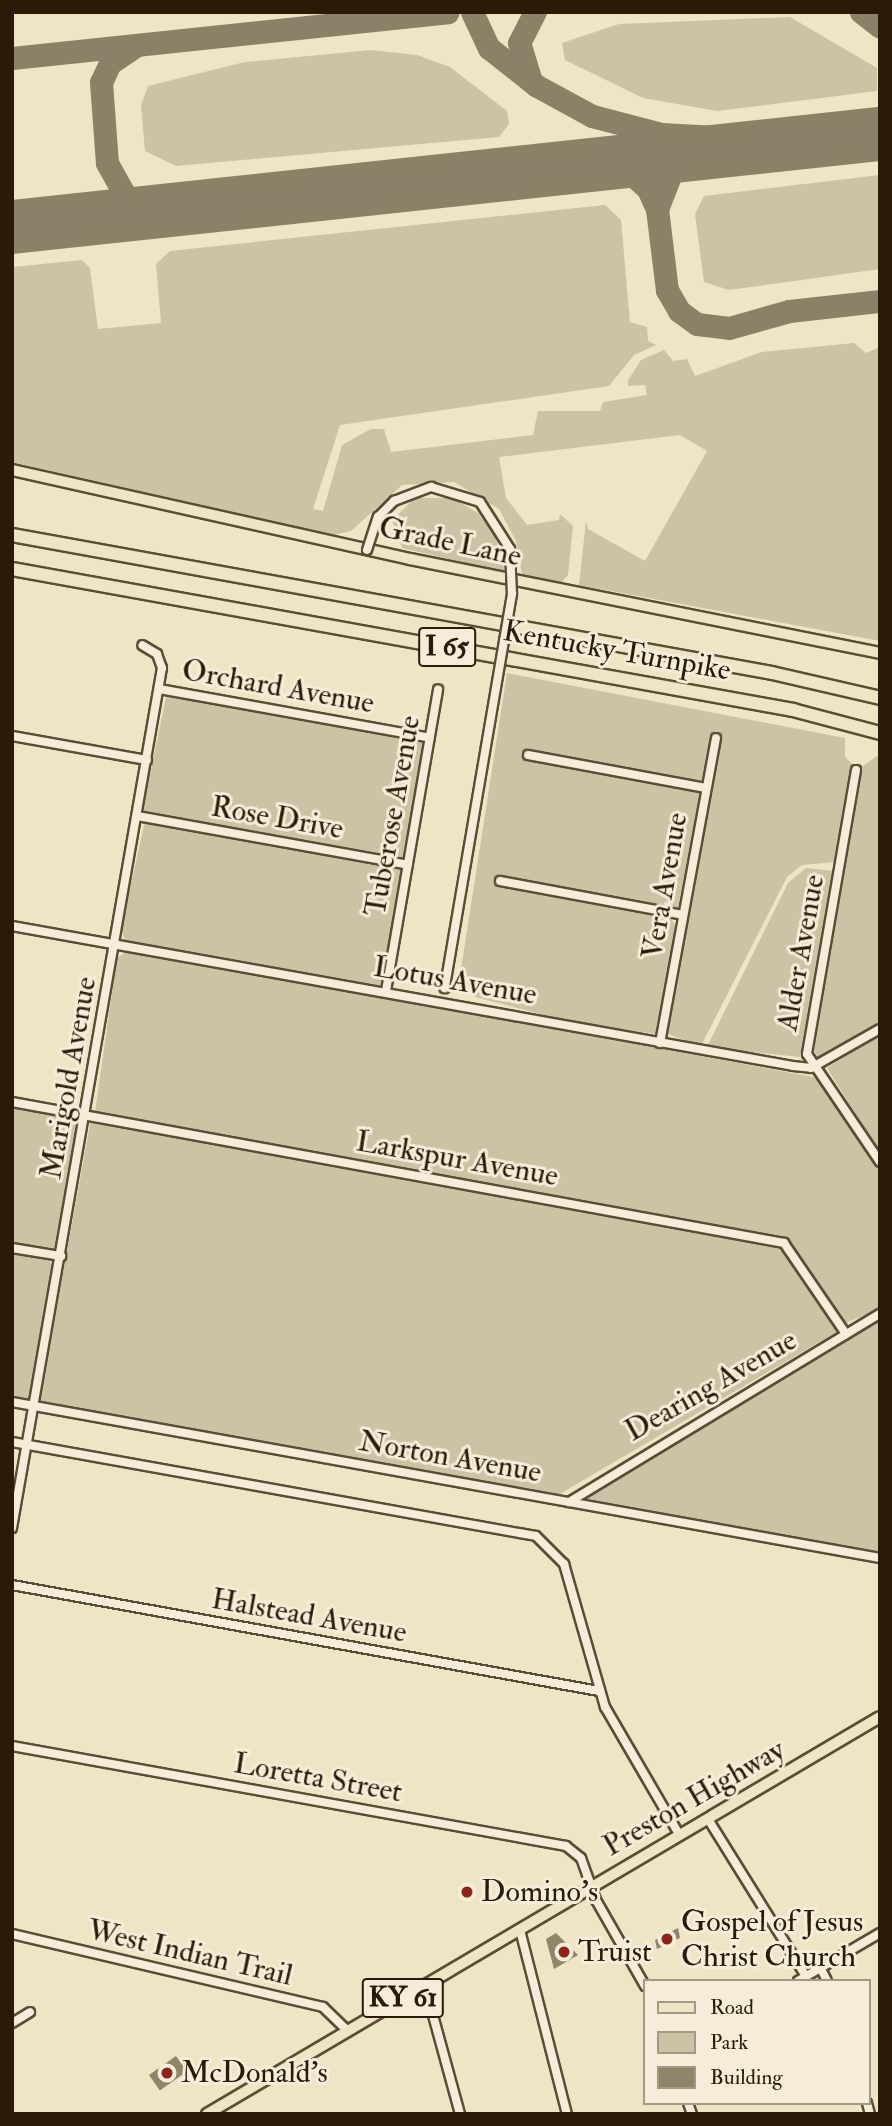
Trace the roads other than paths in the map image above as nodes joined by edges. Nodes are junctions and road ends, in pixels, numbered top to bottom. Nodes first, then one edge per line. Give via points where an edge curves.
1 (12, 470) edge
2 (12, 535) edge
3 (367, 550) junction
4 (12, 569) edge
5 (142, 645) dead end
6 (880, 653) edge
7 (159, 689) junction
8 (438, 689) dead end
9 (880, 698) edge
10 (880, 733) edge
11 (12, 736) edge
12 (716, 737) dead end
13 (430, 738) junction
14 (528, 755) dead end
15 (147, 760) junction
16 (856, 771) dead end
17 (706, 788) junction
18 (137, 816) junction
19 (408, 865) junction
20 (500, 881) dead end
21 (683, 915) junction
22 (12, 926) edge
23 (116, 944) junction
24 (386, 991) junction
25 (442, 1001) junction
26 (880, 1029) edge
27 (660, 1043) junction
28 (811, 1068) junction
29 (12, 1102) edge
30 (86, 1115) junction
31 (880, 1162) edge
32 (12, 1248) edge
33 (61, 1256) junction
34 (880, 1314) edge
35 (846, 1334) junction
36 (12, 1402) edge
37 (35, 1407) junction
38 (12, 1442) edge
39 (27, 1444) junction
40 (569, 1502) junction
41 (12, 1528) edge
42 (880, 1558) edge
43 (12, 1585) edge
44 (599, 1691) junction
45 (880, 1717) edge
46 (12, 1746) edge
47 (708, 1819) junction
48 (679, 1834) junction
49 (592, 1887) junction
50 (520, 1930) junction
51 (880, 1933) edge
52 (12, 1934) edge
53 (821, 1969) junction
54 (801, 1978) edge
55 (826, 1979) edge
56 (644, 1984) edge
57 (425, 1986) junction
58 (30, 2012) dead end
59 (12, 2023) edge
60 (348, 2031) junction
61 (207, 2114) edge
62 (460, 2114) edge
63 (567, 2114) edge

1 - 3 main road, Grade Lane
2 - 9 highway, I 65 via 772,673
3 - 6 main road, Grade Lane
3 - 25 street, bridge via 378,517 394,501 431,487 480,502 510,550 512,594
4 - 10 highway, Kentucky Turnpike / I 65 via 793,710
5 - 7 street, Marigold Avenue via 158,654
7 - 13 street, Orchard Avenue
7 - 15 street, Marigold Avenue
8 - 13 street, Tuberose Avenue
11 - 15 street
12 - 17 street, Vera Avenue
13 - 19 street, Tuberose Avenue
14 - 17 street
15 - 18 street, Marigold Avenue
16 - 28 street, Alder Avenue via 807,1043
17 - 21 street, Vera Avenue
18 - 19 street, Rose Drive
18 - 23 street, Marigold Avenue
19 - 24 street, Tuberose Avenue
20 - 21 street
21 - 27 street, Vera Avenue
22 - 23 street, Lotus Avenue
23 - 24 street, Lotus Avenue
23 - 30 street, Marigold Avenue
24 - 25 street, Lotus Avenue
25 - 27 street, Lotus Avenue
26 - 28 street
27 - 28 street, Lotus Avenue
28 - 31 street, Alder Avenue via 831,1084
29 - 30 street, Larkspur Avenue
30 - 33 street, Marigold Avenue
30 - 35 street, Larkspur Avenue via 784,1243
32 - 33 street
33 - 37 street, Marigold Avenue
34 - 35 street, Dearing Avenue
35 - 40 street, Dearing Avenue
36 - 37 street, Norton Avenue
37 - 39 street, Marigold Avenue
37 - 40 street, Norton Avenue
38 - 39 street, Norton Avenue
39 - 41 street, Marigold Avenue
39 - 44 street, Norton Avenue via 508,1529 545,1542 564,1564
40 - 42 street, Norton Avenue
43 - 44 street, Halstead Avenue
44 - 48 street, Norton Avenue
45 - 47 main road, Preston Highway / KY 61
46 - 49 street, Loretta Street via 557,1843 578,1854
47 - 48 main road, Preston Highway / KY 61
47 - 54 street
48 - 49 main road, Preston Highway / KY 61
49 - 50 main road, Preston Highway / KY 61
49 - 56 street, Loretta Street
50 - 57 main road, Preston Highway / KY 61
50 - 63 street
51 - 53 street
52 - 60 street, West Indian Trail via 323,2007
53 - 54 street
53 - 55 street
57 - 60 main road, Preston Highway / KY 61
57 - 62 street
58 - 59 street
60 - 61 main road, Preston Highway / KY 61

